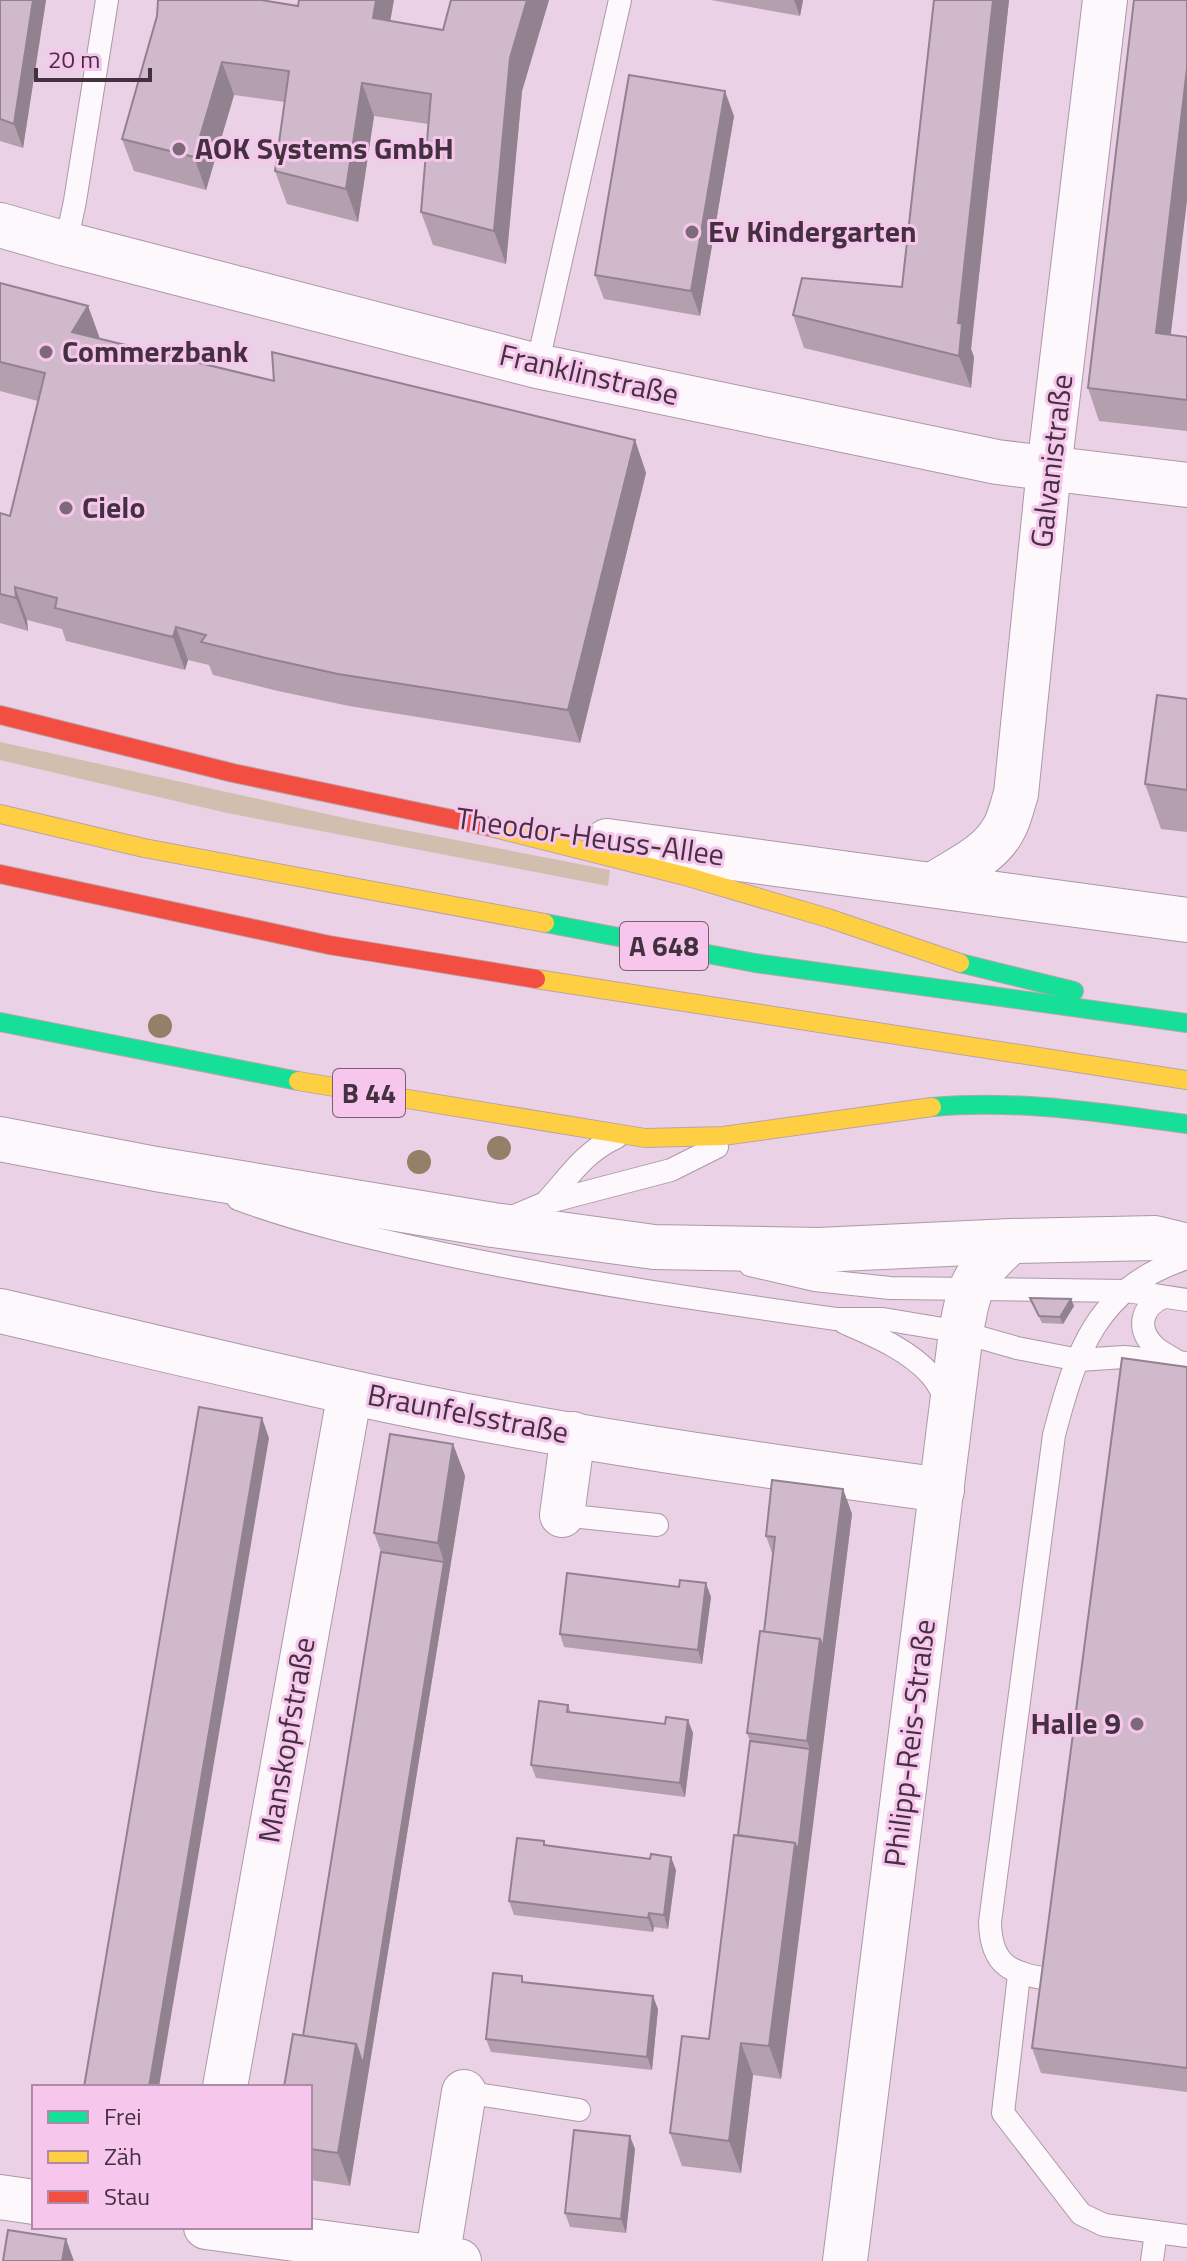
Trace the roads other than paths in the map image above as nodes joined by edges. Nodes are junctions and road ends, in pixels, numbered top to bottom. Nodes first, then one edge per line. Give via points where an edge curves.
1 (107, 0) edge
2 (620, 0) edge
3 (1105, 0) edge
4 (0, 225) edge
5 (66, 244) junction
6 (537, 366) junction
7 (1049, 469) junction
8 (1187, 485) edge
9 (0, 715) edge
10 (0, 814) edge
11 (471, 822) junction
12 (0, 874) edge
13 (933, 885) junction
14 (1187, 920) edge
15 (1187, 1014) edge
16 (0, 1022) edge
17 (1187, 1023) edge
18 (1187, 1080) edge
19 (1187, 1124) edge
20 (622, 1135) junction
21 (741, 1135) junction
22 (0, 1139) edge
23 (156, 1169) junction
24 (545, 1203) junction
25 (493, 1225) junction
26 (1011, 1241) junction
27 (1187, 1246) edge
28 (654, 1247) junction
29 (1187, 1258) edge
30 (969, 1290) junction
31 (1127, 1291) junction
32 (1164, 1297) junction
33 (1187, 1300) edge
34 (0, 1311) edge
35 (836, 1319) junction
36 (961, 1332) junction
37 (1079, 1360) junction
38 (1183, 1363) edge
39 (350, 1392) junction
40 (952, 1409) junction
41 (573, 1434) junction
42 (942, 1490) junction
43 (562, 1515) joint
44 (657, 1525) dead end
45 (1019, 1975) junction
46 (1053, 1980) edge
47 (225, 2085) edge
48 (464, 2092) joint
49 (579, 2110) dead end
50 (0, 2197) edge
51 (32, 2202) edge
52 (217, 2229) edge
53 (1156, 2232) junction
54 (1187, 2236) edge
55 (363, 2255) edge
56 (448, 2260) edge
57 (845, 2261) edge
58 (1152, 2261) edge

1 - 5 lane
2 - 6 lane
3 - 7 street, Galvanistraße
4 - 5 street, Franklinstraße
5 - 6 street, Franklinstraße
6 - 7 street, Franklinstraße
7 - 8 street, Franklinstraße
7 - 13 street, Galvanistraße via 1016,794 1004,829 984,852
9 - 11 main road, Theodor-Heuss-Allee via 233,773
10 - 17 main road, A 648 via 144,848 755,963
11 - 13 street, Theodor-Heuss-Allee
11 - 15 main road via 685,876 956,962
12 - 18 main road, A 648 via 344,948
13 - 14 street, Theodor-Heuss-Allee
16 - 20 main road, B 44 via 259,1074
19 - 21 main road, B 44 via 1035,1106 959,1104
20 - 21 main road, B 44
20 - 24 lane via 585,1155
21 - 24 lane via 671,1170
22 - 23 street
23 - 25 street
23 - 35 lane via 286,1217 369,1238 523,1271
24 - 25 lane
25 - 28 street
26 - 27 street via 1155,1238
26 - 28 street via 819,1250
26 - 30 street, Philipp-Reis-Straße via 987,1262
28 - 30 lane via 815,1280
29 - 31 lane via 1148,1273
30 - 31 lane
30 - 36 street, Philipp-Reis-Straße
31 - 32 lane
31 - 37 lane via 1104,1311
32 - 33 lane
32 - 38 lane via 1150,1303 1144,1327 1154,1346
34 - 39 street, Braunfelsstraße
35 - 36 lane via 883,1319
35 - 40 lane via 912,1359 932,1376
36 - 37 lane
36 - 40 street, Philipp-Reis-Straße
37 - 38 lane via 1124,1357
37 - 45 lane via 1054,1435 990,1922 991,1945 1002,1963
39 - 41 street, Braunfelsstraße
39 - 47 street, Manskopfstraße
40 - 42 street, Philipp-Reis-Straße
41 - 42 street, Braunfelsstraße
41 - 43 street
42 - 57 street, Philipp-Reis-Straße
43 - 44 lane
45 - 46 lane
45 - 53 lane via 1003,2113 1081,2214 1104,2225
48 - 49 lane
48 - 56 street
50 - 51 street
52 - 55 street
53 - 54 lane
53 - 58 lane
55 - 56 street

